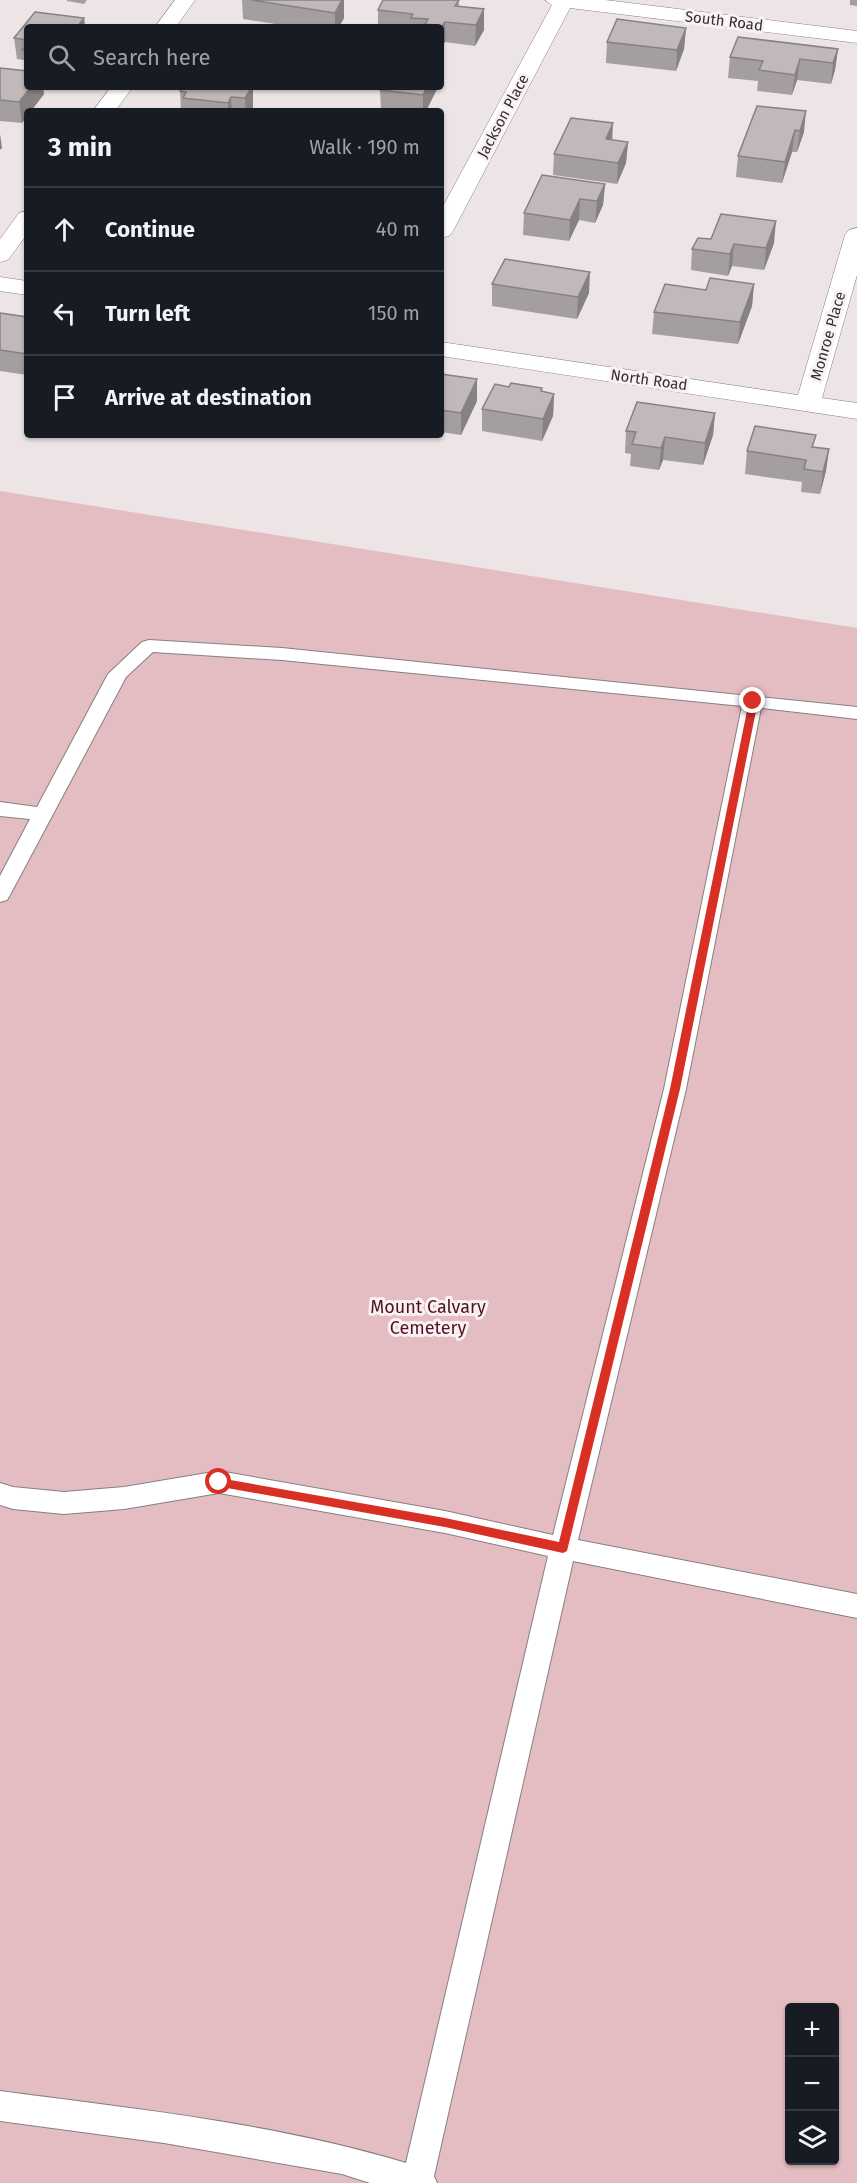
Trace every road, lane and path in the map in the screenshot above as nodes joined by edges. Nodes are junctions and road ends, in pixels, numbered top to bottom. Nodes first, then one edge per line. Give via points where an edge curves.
1 (185, 0) edge
2 (560, 1) edge
3 (167, 24) edge
4 (857, 37) edge
5 (120, 90) edge
6 (106, 108) edge
7 (24, 222) edge
8 (444, 225) edge
9 (857, 235) edge
10 (0, 255) edge
11 (0, 284) edge
12 (24, 288) edge
13 (444, 349) edge
14 (808, 403) junction
15 (857, 411) edge
16 (753, 701) junction
17 (857, 713) edge
18 (0, 809) edge
19 (43, 814) junction
20 (0, 895) edge
21 (0, 1494) edge
22 (563, 1548) junction
23 (857, 1606) edge
24 (0, 2106) edge
25 (419, 2182) edge

1 - 3 street
2 - 4 street, South Road
2 - 8 street, Jackson Place
5 - 6 street
7 - 10 street
9 - 14 street, Monroe Place
11 - 12 street
13 - 14 street, North Road
14 - 15 street, North Road
16 - 17 lane
16 - 19 lane via 282,654 149,646 118,674
16 - 22 lane via 675,1089
18 - 19 lane
19 - 20 lane
21 - 22 lane via 64,1503 124,1498 219,1482 445,1522
22 - 23 lane
22 - 25 lane
24 - 25 lane via 164,2128 342,2159

